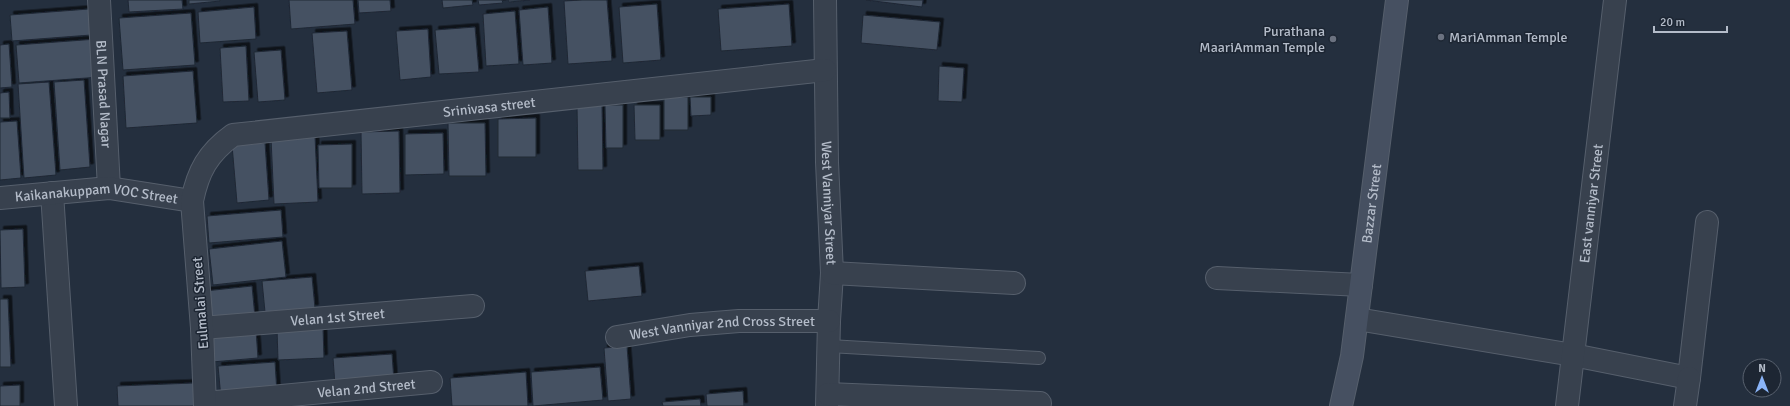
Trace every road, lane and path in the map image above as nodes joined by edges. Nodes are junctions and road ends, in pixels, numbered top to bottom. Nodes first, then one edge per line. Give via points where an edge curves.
1 (99, 0) edge
2 (825, 0) edge
3 (1397, 0) edge
4 (1615, 0) edge
5 (825, 70) junction
6 (109, 188) junction
7 (52, 193) junction
8 (0, 198) edge
9 (192, 201) junction
10 (1707, 222) dead end
11 (832, 273) junction
12 (1217, 278) dead end
13 (1014, 284) dead end
14 (1361, 285) junction
15 (473, 306) dead end
16 (1357, 319) junction
17 (829, 321) junction
18 (202, 328) junction
19 (617, 337) dead end
20 (829, 346) junction
21 (1573, 355) junction
22 (1039, 358) dead end
23 (1690, 378) junction
24 (431, 382) dead end
25 (827, 400) edge
26 (1040, 403) dead end
27 (205, 404) edge
28 (66, 406) edge
29 (1341, 406) edge
30 (1567, 406) edge
31 (1685, 406) edge

1 - 6 street, BLN Prasad Nagar
2 - 5 street, West Vanniyar Street
3 - 14 street, Bazzar Street
4 - 21 street, East vanniyar Street
5 - 9 street, Srinivasa street via 233,135 218,146 203,166 195,184
5 - 11 street, West Vanniyar Street
6 - 7 street, Kaikanakuppam VOC Street
6 - 9 street, Kaikanakuppam VOC Street
7 - 8 street, Kaikanakuppam VOC Street
7 - 28 street
9 - 18 street, Eulmalai Street
10 - 23 street
11 - 13 street
11 - 17 street, West Vanniyar Street
12 - 14 street
14 - 16 street, Bazzar Street
15 - 18 street, Velan 1st Street
16 - 21 street
16 - 29 street, Bazzar Street
17 - 19 street, West Vanniyar 2nd Cross Street via 704,324
17 - 20 street, West Vanniyar Street
18 - 27 street, Eulmalai Street
20 - 22 lane
20 - 25 street, West Vanniyar Street
21 - 23 street
21 - 30 street, East vanniyar Street
23 - 31 street
24 - 27 street, Velan 2nd Street
25 - 26 street

